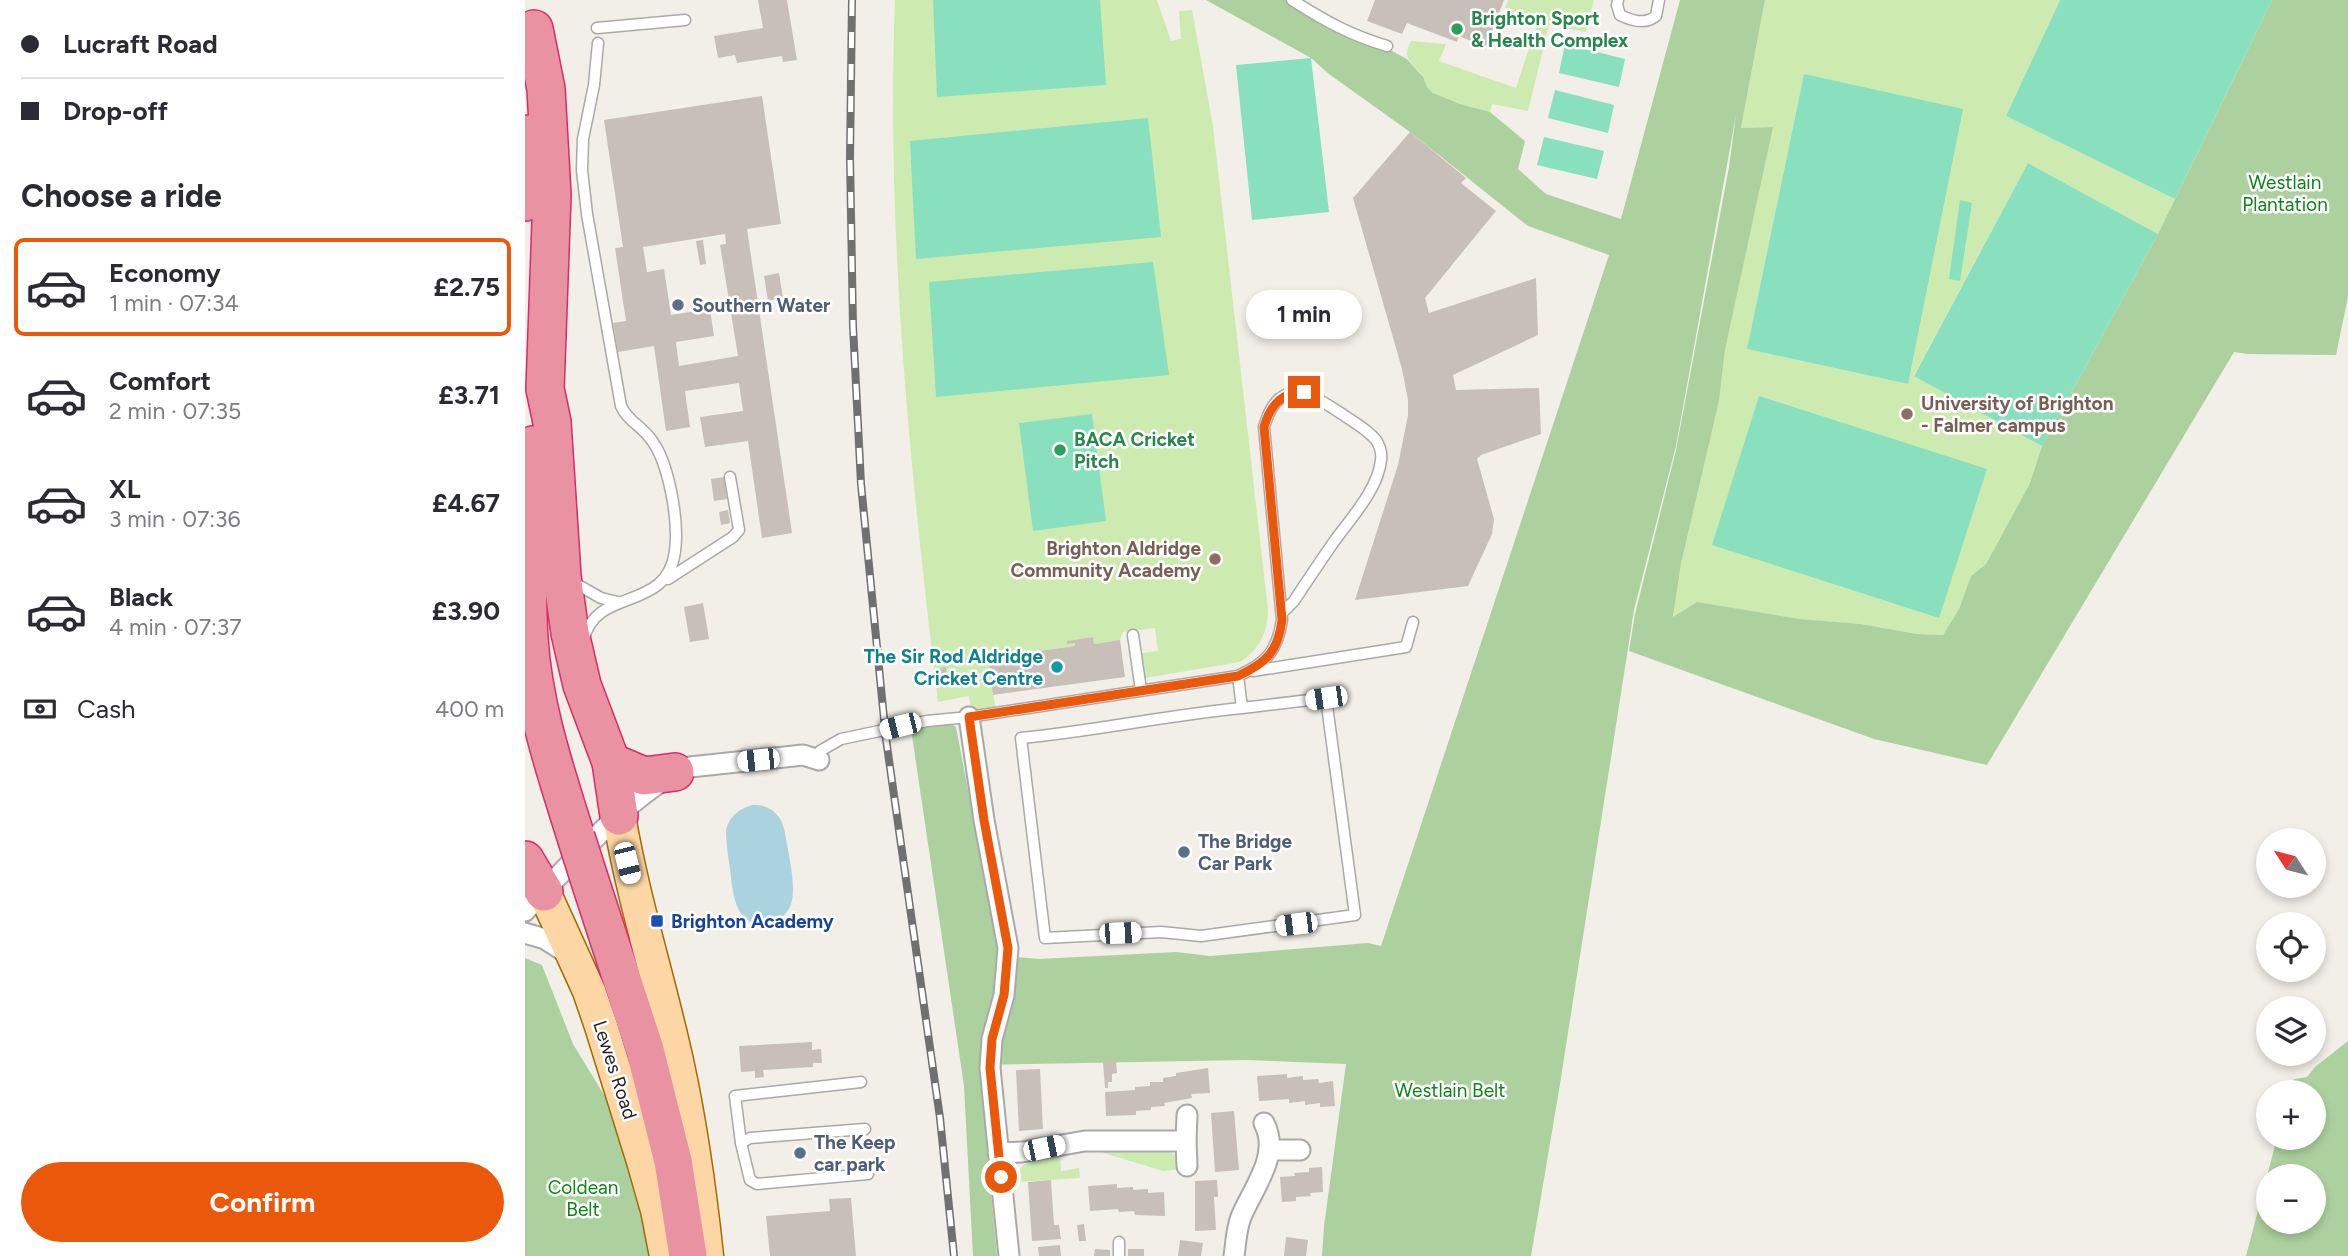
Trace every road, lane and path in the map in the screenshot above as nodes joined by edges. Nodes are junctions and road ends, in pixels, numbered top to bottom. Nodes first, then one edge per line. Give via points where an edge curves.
1 (1292, 0) edge
2 (1618, 0) edge
3 (1660, 0) edge
4 (534, 14) edge
5 (685, 20) dead end
6 (597, 28) dead end
7 (598, 43) dead end
8 (1388, 46) dead end
9 (525, 202) edge
10 (545, 389) junction
11 (730, 477) dead end
12 (562, 576) junction
13 (659, 585) junction
14 (618, 602) junction
15 (1282, 613) junction
16 (1413, 622) dead end
17 (1133, 635) dead end
18 (576, 661) junction
19 (1242, 674) junction
20 (1141, 690) junction
21 (1242, 708) junction
22 (969, 717) junction
23 (819, 761) joint
24 (611, 762) junction
25 (675, 772) junction
26 (619, 816) junction
27 (525, 860) edge
28 (534, 902) edge
29 (525, 933) edge
30 (574, 957) junction
31 (861, 1082) dead end
32 (1187, 1115) dead end
33 (1264, 1123) dead end
34 (865, 1129) dead end
35 (1187, 1141) junction
36 (741, 1143) junction
37 (1269, 1150) junction
38 (1300, 1150) dead end
39 (998, 1153) junction
40 (1188, 1166) dead end
41 (868, 1174) dead end
42 (1119, 1242) dead end
43 (666, 1256) edge
44 (688, 1256) edge
45 (707, 1256) edge
46 (1009, 1256) edge
47 (1119, 1256) edge
48 (1234, 1256) edge

1 - 8 lane via 1355,36
2 - 3 lane via 1620,15 1640,22 1656,16
4 - 9 highway
4 - 10 highway via 546,89 552,195
5 - 6 lane
7 - 13 lane via 583,139 583,182 621,406 657,448 672,499 674,561
10 - 12 highway via 552,422
10 - 44 highway, bridge via 534,424 530,513 529,639 538,698 550,753 645,1049 673,1161
11 - 13 lane via 737,534
12 - 14 lane
12 - 18 highway
13 - 14 lane
14 - 18 lane via 588,627
15 - 15 lane via 1264,427 1279,399 1304,392 1375,439 1381,463 1357,510
15 - 19 lane via 1280,632 1268,657
16 - 19 lane via 1406,647
17 - 20 lane
18 - 24 highway
19 - 20 lane
19 - 21 lane
20 - 22 lane
21 - 21 lane via 1326,698 1355,915 1201,936 1161,932 1045,938 1021,738
22 - 23 lane via 841,739 820,751
22 - 39 street via 1008,948 990,1068
23 - 25 street via 803,755 690,766
24 - 25 highway via 644,776
24 - 26 highway
25 - 26 street
26 - 28 street
26 - 45 main road via 677,1061 698,1169
27 - 28 highway
28 - 30 main road, Lewes Road
29 - 30 street
30 - 43 main road, Lewes Road via 629,1113
31 - 36 lane via 735,1096
32 - 35 street
33 - 37 street
34 - 36 lane via 750,1138
35 - 39 street via 1086,1141
35 - 40 street
36 - 41 lane via 750,1180 757,1184
37 - 38 street
37 - 48 street via 1265,1169 1241,1218
39 - 46 street
42 - 47 lane

